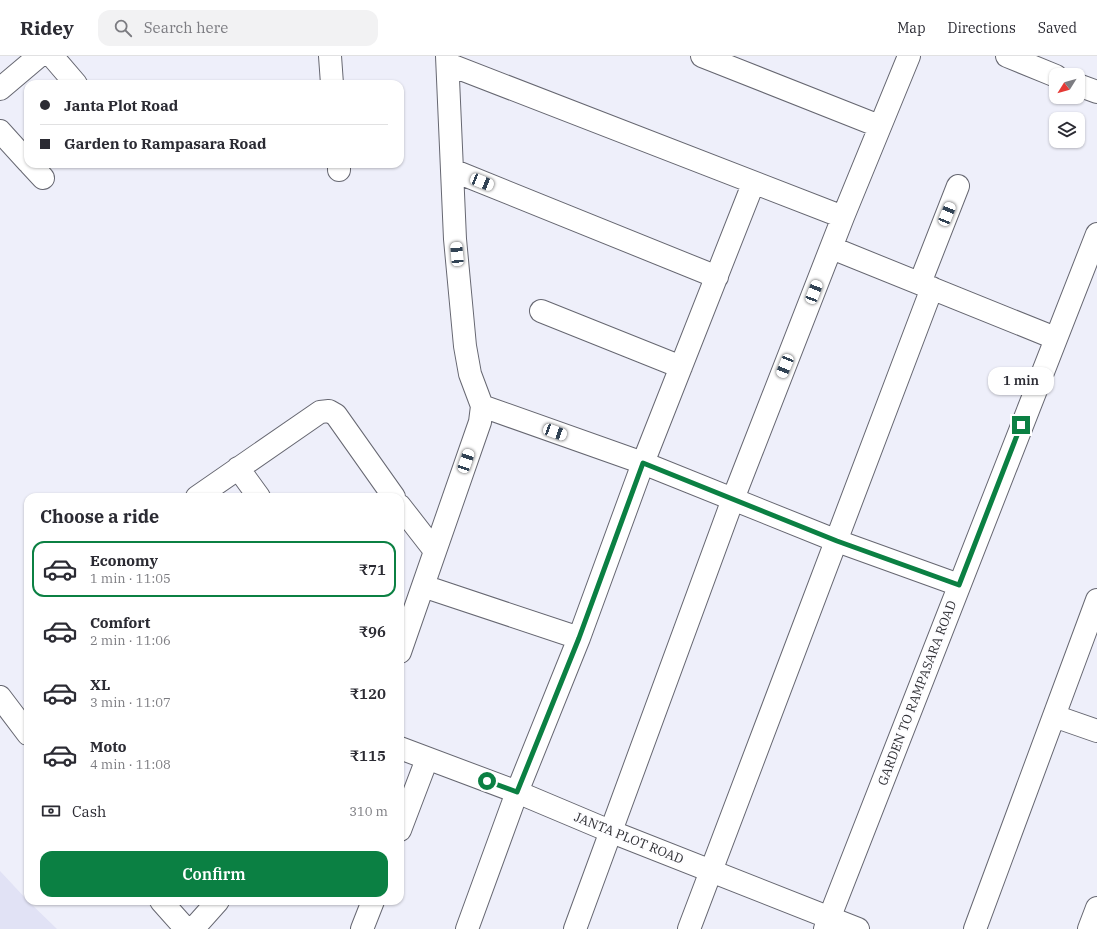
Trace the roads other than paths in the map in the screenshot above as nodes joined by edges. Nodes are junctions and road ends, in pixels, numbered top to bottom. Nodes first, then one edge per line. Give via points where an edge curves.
1 (39, 56) edge
2 (52, 56) edge
3 (330, 56) edge
4 (702, 56) edge
5 (909, 56) edge
6 (1007, 56) edge
7 (448, 60) edge
8 (1049, 73) edge
9 (73, 80) edge
10 (332, 80) edge
11 (1085, 88) edge
12 (0, 89) edge
13 (1097, 92) edge
14 (880, 126) junction
15 (0, 131) edge
16 (24, 158) edge
17 (452, 170) junction
18 (753, 184) junction
19 (958, 186) dead end
20 (843, 217) junction
21 (1097, 234) edge
22 (832, 248) junction
23 (716, 278) junction
24 (926, 285) junction
25 (541, 311) dead end
26 (1055, 338) junction
27 (681, 367) junction
28 (482, 406) junction
29 (643, 463) junction
30 (238, 468) junction
31 (203, 493) edge
32 (256, 493) edge
33 (391, 493) edge
34 (732, 500) junction
35 (404, 511) edge
36 (837, 541) junction
37 (435, 551) junction
38 (959, 585) junction
39 (423, 586) junction
40 (1097, 600) edge
41 (579, 638) junction
42 (404, 641) edge
43 (0, 697) edge
44 (1054, 716) junction
45 (24, 729) edge
46 (1097, 731) edge
47 (404, 750) edge
48 (427, 759) junction
49 (517, 792) junction
50 (404, 819) edge
51 (612, 832) junction
52 (711, 871) junction
53 (165, 905) edge
54 (214, 905) edge
55 (371, 905) edge
56 (1097, 908) edge
57 (827, 923) edge
58 (186, 929) edge
59 (193, 929) edge
60 (362, 929) edge
61 (467, 929) edge
62 (575, 929) edge
63 (689, 929) edge
64 (858, 929) edge
65 (975, 929) edge
66 (1089, 929) edge

1 - 12 street
2 - 9 street
3 - 10 street
4 - 14 street
5 - 14 street
6 - 8 street
7 - 17 street
7 - 18 street
11 - 13 street
14 - 20 street
15 - 16 street
17 - 23 street
17 - 28 street via 465,346 470,374
18 - 20 street
18 - 23 street
19 - 24 street
20 - 22 street
21 - 26 street, GARDEN TO RAMPASARA ROAD
22 - 24 street
22 - 34 street
23 - 27 street
24 - 26 street
24 - 36 street
25 - 27 street
26 - 38 street, GARDEN TO RAMPASARA ROAD
27 - 29 street
28 - 29 street
28 - 37 street via 480,422
29 - 34 street
29 - 41 street
30 - 31 street
30 - 32 street
30 - 33 street via 320,412 329,411 336,415
34 - 36 street
34 - 51 street
35 - 37 street
36 - 38 street
36 - 52 street
37 - 39 street
38 - 57 street, GARDEN TO RAMPASARA ROAD
39 - 41 street
39 - 42 street
40 - 44 street
41 - 49 street
43 - 45 street
44 - 46 street
44 - 65 street
47 - 48 street, JANTA PLOT ROAD
48 - 49 street, JANTA PLOT ROAD
48 - 50 street
49 - 51 street, JANTA PLOT ROAD
49 - 61 street
51 - 52 street, JANTA PLOT ROAD
51 - 62 street
52 - 57 street, JANTA PLOT ROAD
52 - 63 street
53 - 58 street
54 - 59 street
55 - 60 street
56 - 66 street
57 - 64 street, JANTA PLOT ROAD

